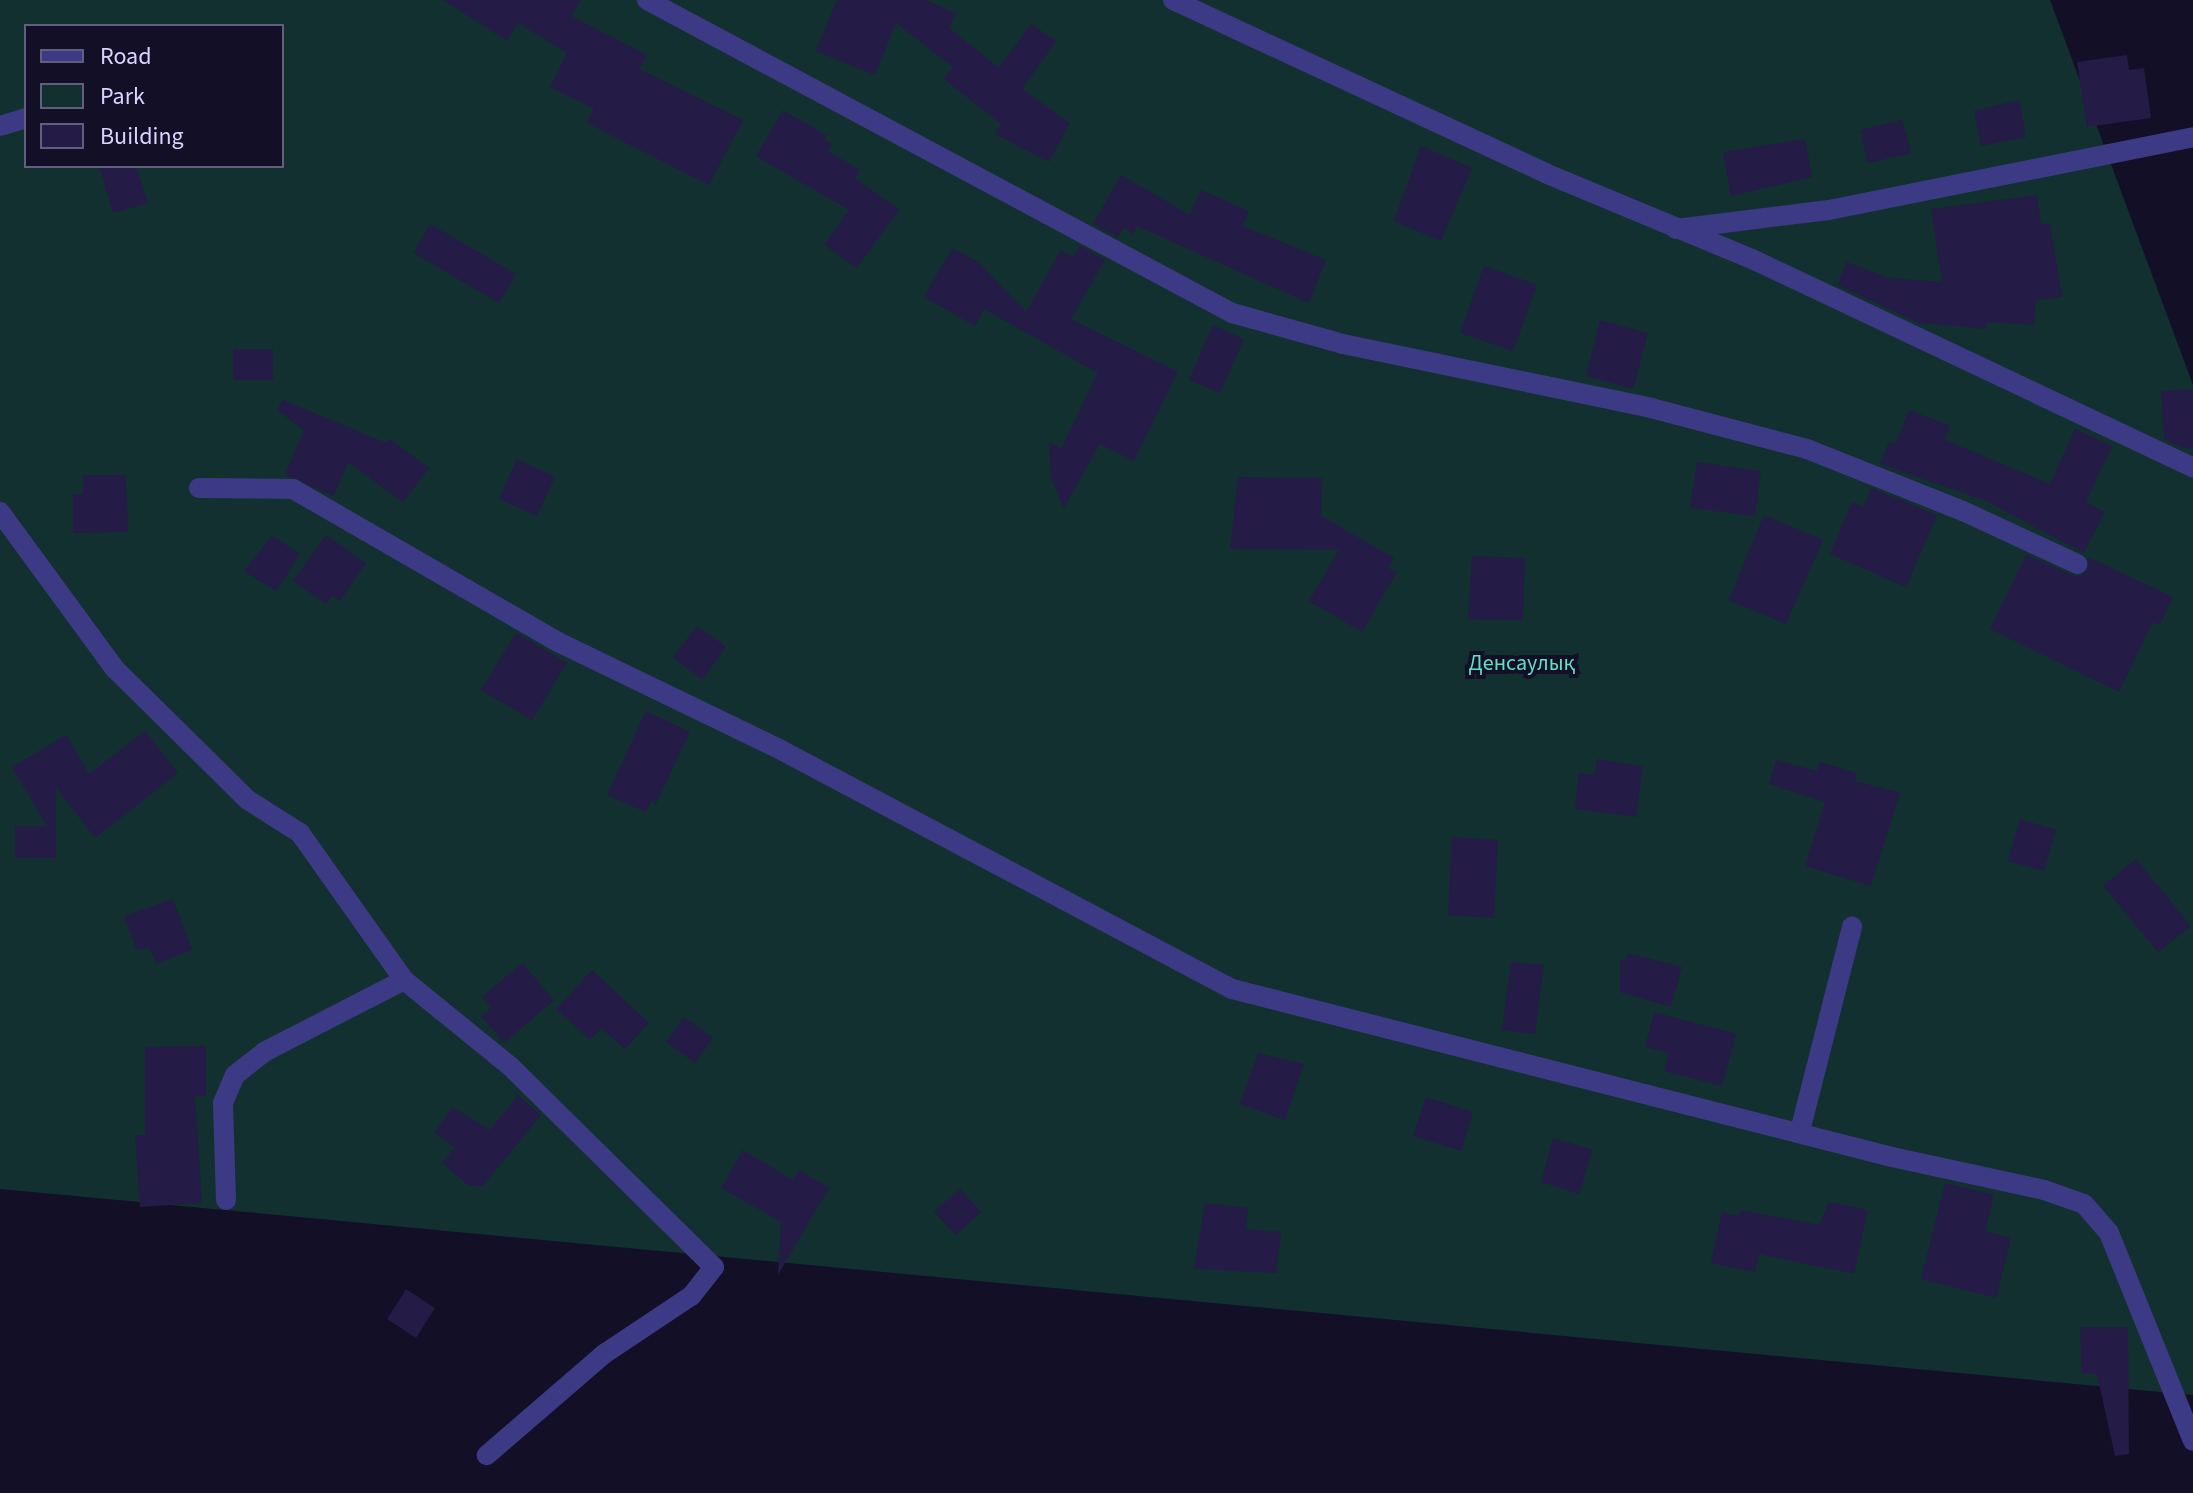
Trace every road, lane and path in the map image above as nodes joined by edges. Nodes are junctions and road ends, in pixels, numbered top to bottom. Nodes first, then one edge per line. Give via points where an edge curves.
1 (647, 0) edge
2 (1173, 0) edge
3 (24, 119) edge
4 (0, 126) edge
5 (2193, 137) edge
6 (1672, 229) junction
7 (2193, 467) edge
8 (199, 488) dead end
9 (0, 512) edge
10 (2077, 564) dead end
11 (1852, 927) dead end
12 (404, 980) junction
13 (1800, 1131) junction
14 (226, 1200) dead end
15 (2193, 1441) edge
16 (487, 1455) dead end

1 - 10 street via 1232,313 1343,344 1651,408 1807,449 1963,511
2 - 6 street
3 - 4 street
5 - 6 street via 1829,210
6 - 7 street via 1752,259
8 - 13 street via 293,489 558,642 781,750 1232,989
9 - 12 street via 114,668 248,800 300,833
11 - 13 street
12 - 14 street via 264,1052 235,1075 223,1103
12 - 16 street via 511,1067 714,1267 691,1296 604,1354
13 - 15 street via 2084,1204 2109,1233

